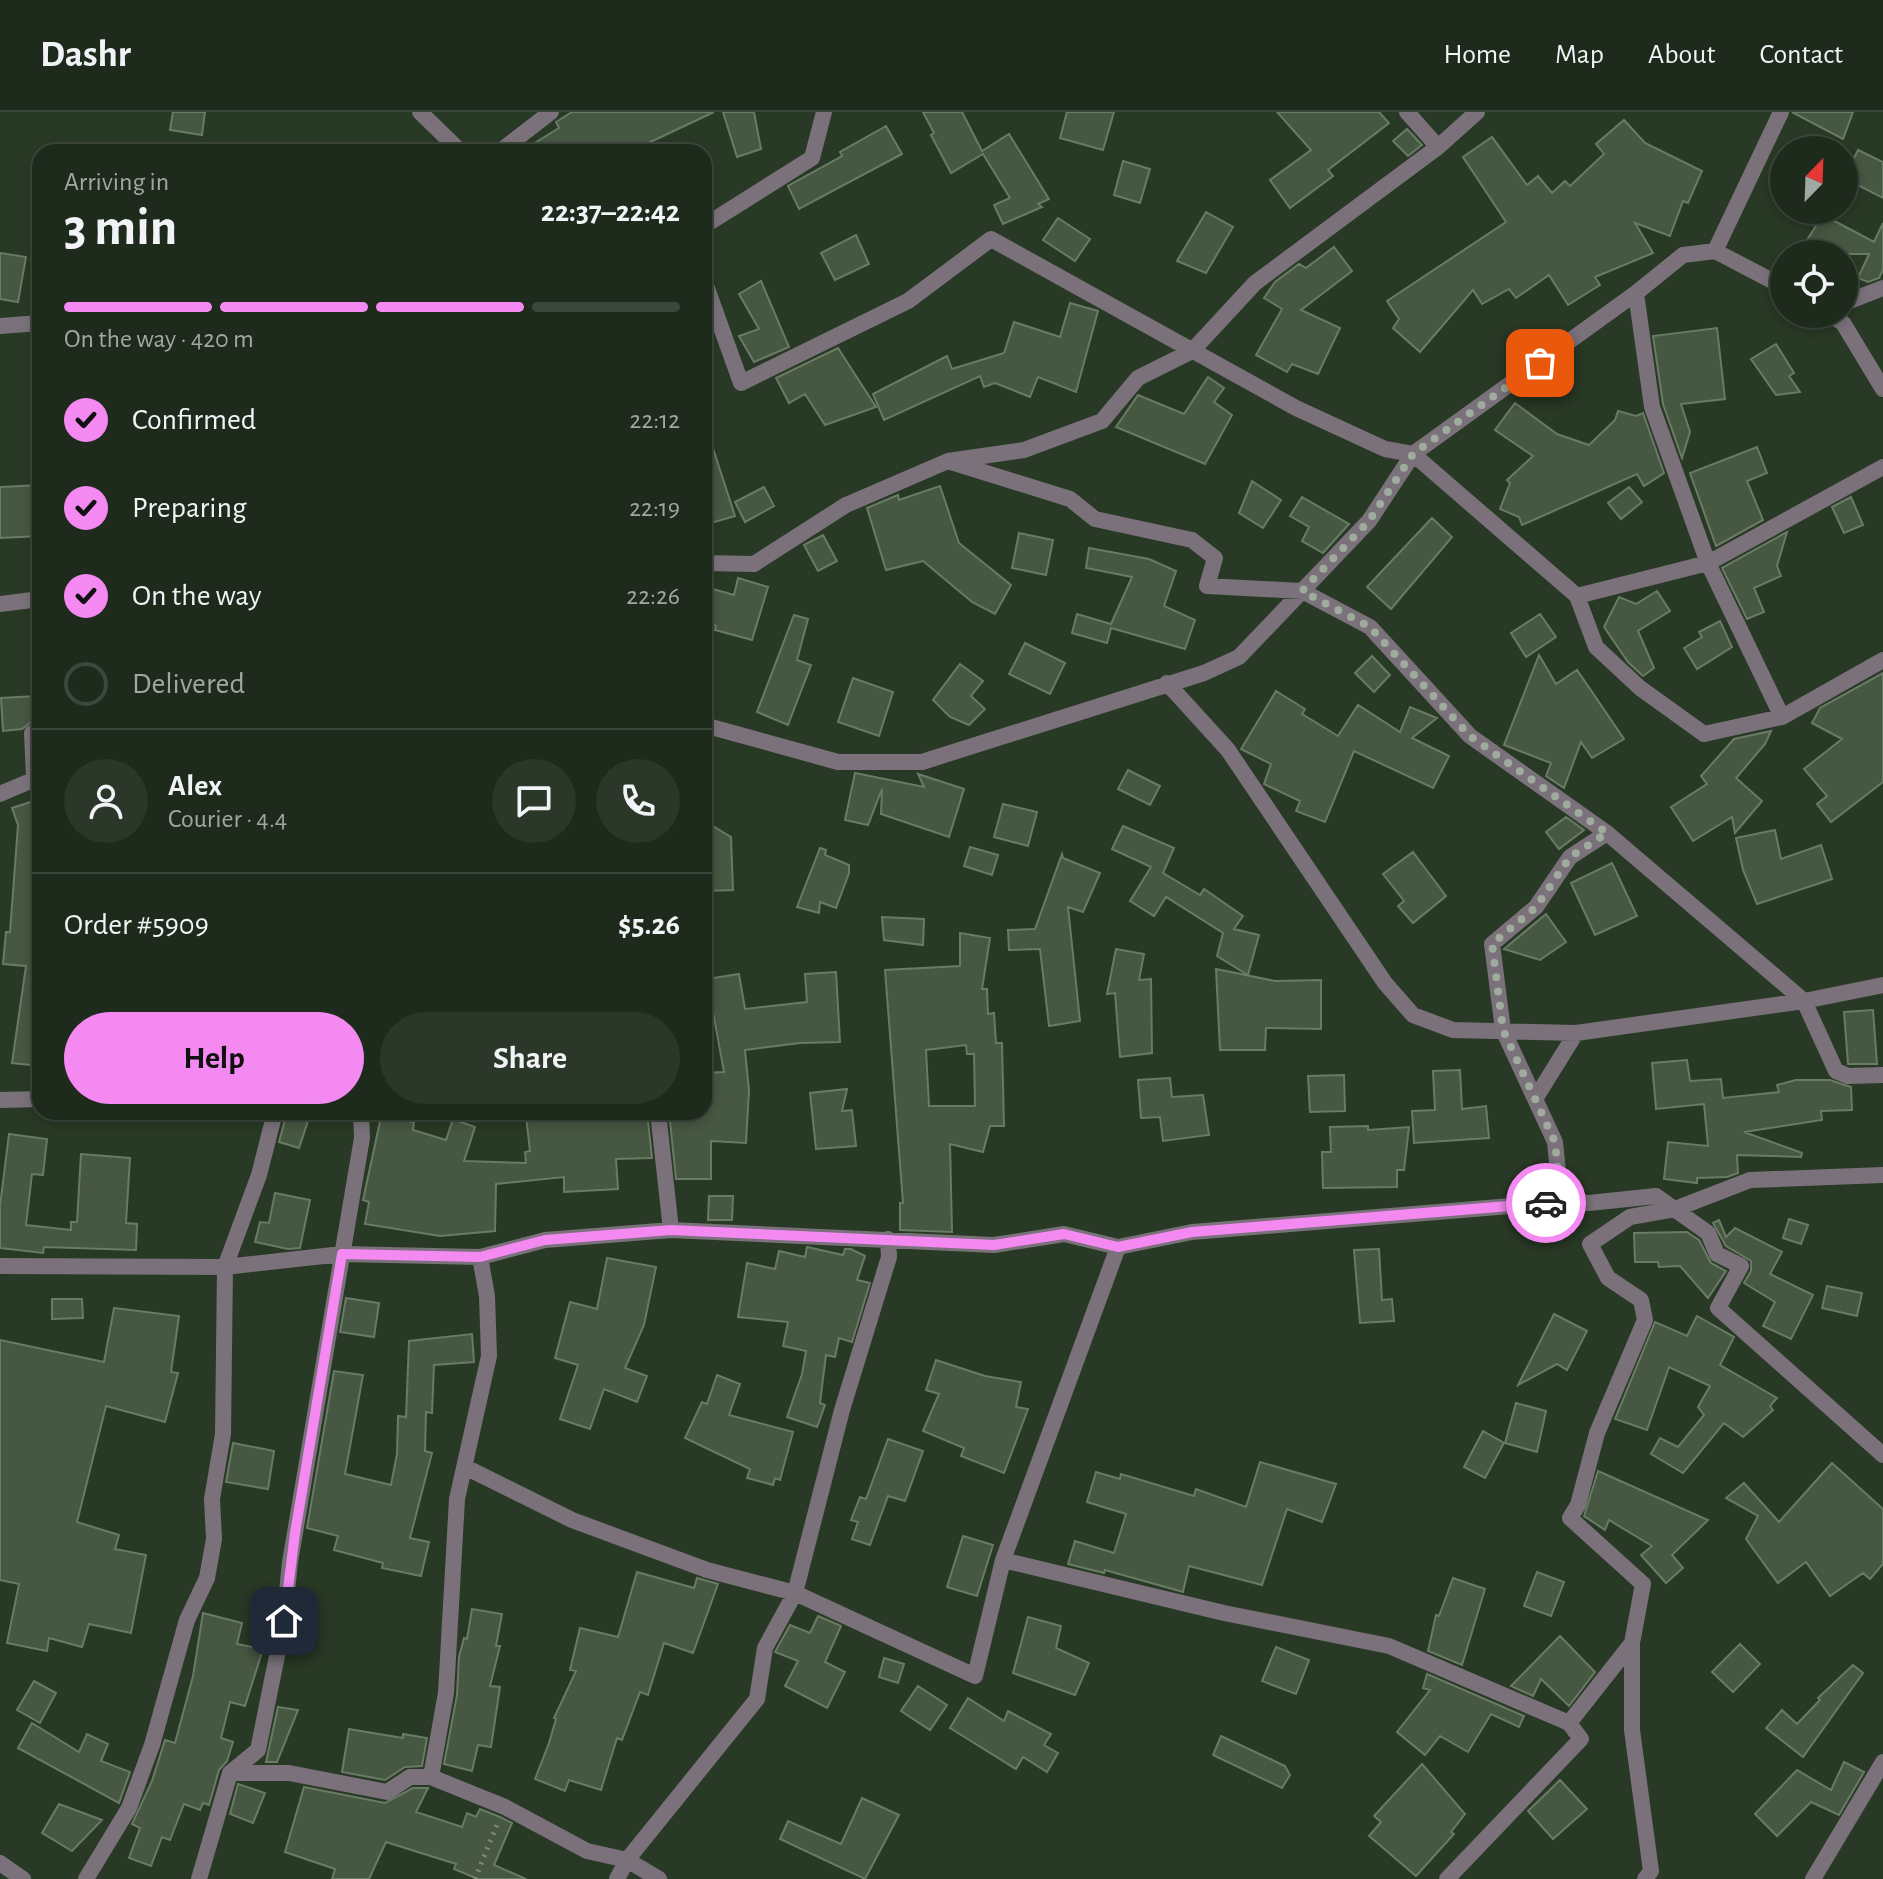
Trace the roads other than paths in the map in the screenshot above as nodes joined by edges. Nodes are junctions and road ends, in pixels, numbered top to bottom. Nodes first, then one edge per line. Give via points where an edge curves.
1 (420, 112) edge
2 (551, 112) edge
3 (824, 112) edge
4 (1407, 112) edge
5 (1477, 112) edge
6 (1781, 112) edge
7 (453, 144) edge
8 (509, 144) edge
9 (1438, 147) junction
10 (712, 221) edge
11 (1715, 251) junction
12 (1770, 280) edge
13 (1883, 288) edge
14 (1636, 293) junction
15 (1858, 298) edge
16 (712, 302) edge
17 (32, 324) edge
18 (0, 326) edge
19 (1846, 328) edge
20 (1192, 351) junction
21 (1883, 389) edge
22 (1413, 454) junction
23 (948, 461) junction
24 (1883, 467) edge
25 (712, 563) edge
26 (1708, 563) junction
27 (1302, 591) junction
28 (1577, 596) junction
29 (32, 600) edge
30 (0, 604) edge
31 (1883, 660) edge
32 (1167, 683) junction
33 (1782, 717) junction
34 (712, 727) edge
35 (32, 780) edge
36 (0, 794) edge
37 (1607, 833) junction
38 (1883, 985) edge
39 (1804, 1001) junction
40 (1503, 1030) junction
41 (1576, 1033) junction
42 (1883, 1075) edge
43 (32, 1099) edge
44 (1535, 1099) junction
45 (0, 1100) edge
46 (273, 1120) edge
47 (361, 1120) edge
48 (659, 1120) edge
49 (1883, 1175) edge
50 (1561, 1202) junction
51 (1675, 1209) junction
52 (671, 1230) junction
53 (888, 1239) junction
54 (1118, 1247) junction
55 (342, 1254) junction
56 (480, 1257) junction
57 (0, 1266) edge
58 (225, 1267) junction
59 (1883, 1455) edge
60 (465, 1467) junction
61 (1003, 1560) junction
62 (795, 1593) junction
63 (1632, 1643) junction
64 (1569, 1723) junction
65 (1883, 1762) edge
66 (230, 1773) junction
67 (431, 1777) junction
68 (627, 1860) junction
69 (0, 1863) edge
70 (23, 1879) edge
71 (86, 1879) edge
72 (199, 1879) edge
73 (617, 1879) edge
74 (659, 1879) edge
75 (1447, 1879) edge
76 (1645, 1879) edge
77 (1813, 1879) edge

1 - 7 street
2 - 8 street
3 - 10 street via 812,158
4 - 9 street
5 - 9 street
6 - 11 street
9 - 20 street via 1255,283
11 - 12 street
11 - 14 street via 1683,255
13 - 15 street
14 - 22 street
14 - 26 street via 1652,407
16 - 20 street via 741,383 908,301 991,239
17 - 18 street
19 - 21 street
20 - 22 street via 1296,408 1385,449
20 - 23 street via 1138,378 1102,421 1024,450
22 - 27 street via 1369,521
22 - 28 street
23 - 25 street via 846,505 754,564
23 - 27 street via 1070,499 1095,519 1192,540 1215,558 1207,586
24 - 26 street
26 - 28 street
26 - 33 street
27 - 32 street via 1239,657
27 - 37 street via 1370,627 1470,736
28 - 33 street via 1596,647 1640,688 1704,734
29 - 30 street
31 - 33 street
32 - 34 street via 922,762 838,762
32 - 40 street via 1228,750 1385,983 1413,1015 1453,1030
35 - 36 street
37 - 39 street
37 - 40 street via 1570,857 1536,907 1492,944
38 - 39 street
39 - 41 street
39 - 42 street via 1836,1071 1866,1078
40 - 41 street
40 - 44 street
41 - 44 street
43 - 45 street
44 - 50 street via 1555,1142
46 - 58 street
47 - 55 street
48 - 52 street
49 - 51 street via 1750,1180
50 - 51 street via 1656,1196
50 - 54 street via 1192,1232
51 - 59 street via 1708,1233 1717,1254 1741,1266 1718,1308
51 - 63 street via 1630,1217 1590,1244 1608,1278 1641,1300 1645,1320 1597,1433 1570,1518 1643,1584
52 - 53 street
52 - 56 street via 545,1240
53 - 54 street via 994,1245 1064,1234
53 - 62 street via 889,1257 842,1410
54 - 61 street
55 - 56 street
55 - 58 street
55 - 66 street via 284,1621 258,1750
56 - 60 street via 489,1356
57 - 58 street
58 - 71 street via 223,1434 207,1578 187,1620 129,1808
60 - 62 street via 572,1520 707,1570
60 - 67 street via 457,1499 446,1693
61 - 62 street via 975,1676
61 - 64 street via 1389,1646
62 - 68 street via 765,1648 757,1699
63 - 64 street
63 - 76 street via 1632,1730 1651,1871
64 - 75 street via 1581,1739
65 - 77 street
66 - 67 street via 289,1773 387,1792 410,1777
66 - 72 street
67 - 68 street via 505,1807 587,1851
68 - 73 street
68 - 74 street
69 - 70 street

